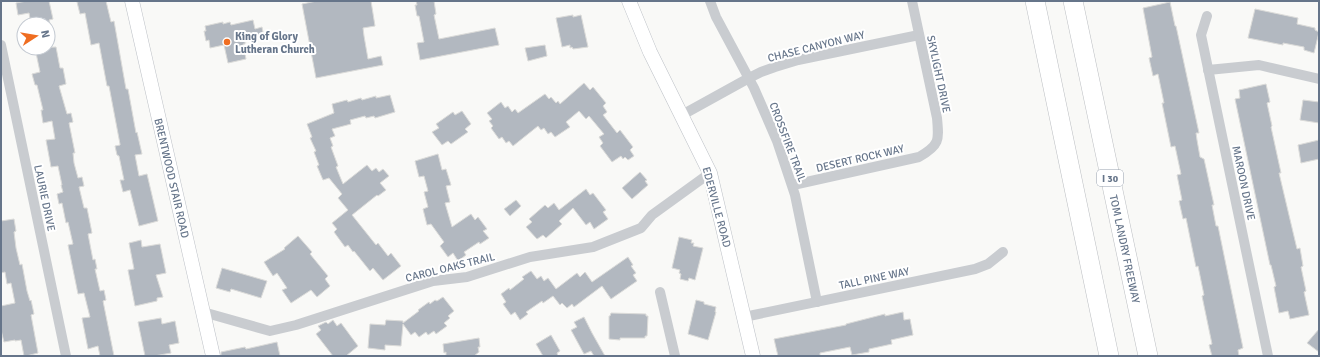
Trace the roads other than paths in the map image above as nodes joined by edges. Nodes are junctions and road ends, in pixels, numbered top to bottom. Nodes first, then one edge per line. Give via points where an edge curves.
1 (132, 1) edge
2 (629, 1) edge
3 (710, 1) edge
4 (912, 1) edge
5 (1035, 1) edge
6 (1073, 1) edge
7 (1207, 16) dead end
8 (919, 35) junction
9 (1, 45) edge
10 (1208, 70) junction
11 (749, 78) junction
12 (1319, 79) edge
13 (682, 115) junction
14 (931, 150) joint
15 (710, 173) junction
16 (792, 185) junction
17 (1003, 252) dead end
18 (660, 292) dead end
19 (818, 302) junction
20 (203, 312) junction
21 (744, 317) junction
22 (66, 356) edge
23 (213, 356) edge
24 (675, 356) edge
25 (753, 356) edge
26 (1110, 356) edge
27 (1148, 356) edge
28 (1268, 356) edge

1 - 20 street, BRENTWOOD STAIR ROAD
2 - 13 street, EDERVILLE ROAD via 650,52
3 - 11 street, CROSSFIRE TRAIL
4 - 8 street, SKYLIGHT DRIVE
5 - 26 highway
6 - 27 highway, TOM LANDRY FREEWAY / I 30
7 - 10 street, MAROON DRIVE via 1201,35
8 - 11 street, CHASE CANYON WAY via 798,60
8 - 14 street, SKYLIGHT DRIVE via 937,118 938,136
9 - 22 street, LAURIE DRIVE
10 - 12 street via 1259,65
10 - 28 street, MAROON DRIVE
11 - 13 street, CHASE CANYON WAY
11 - 16 street, CROSSFIRE TRAIL via 777,141
13 - 15 street, EDERVILLE ROAD
14 - 16 street, DESERT ROCK WAY via 920,157
15 - 20 street, CAROL OAKS TRAIL via 652,215 641,228 593,247 530,257 467,277 433,281 270,331
15 - 21 street, EDERVILLE ROAD
16 - 19 street, CROSSFIRE TRAIL
17 - 19 street, TALL PINE WAY via 988,264 975,269
18 - 24 street
19 - 21 street, TALL PINE WAY
20 - 23 street, BRENTWOOD STAIR ROAD
21 - 25 street, EDERVILLE ROAD

